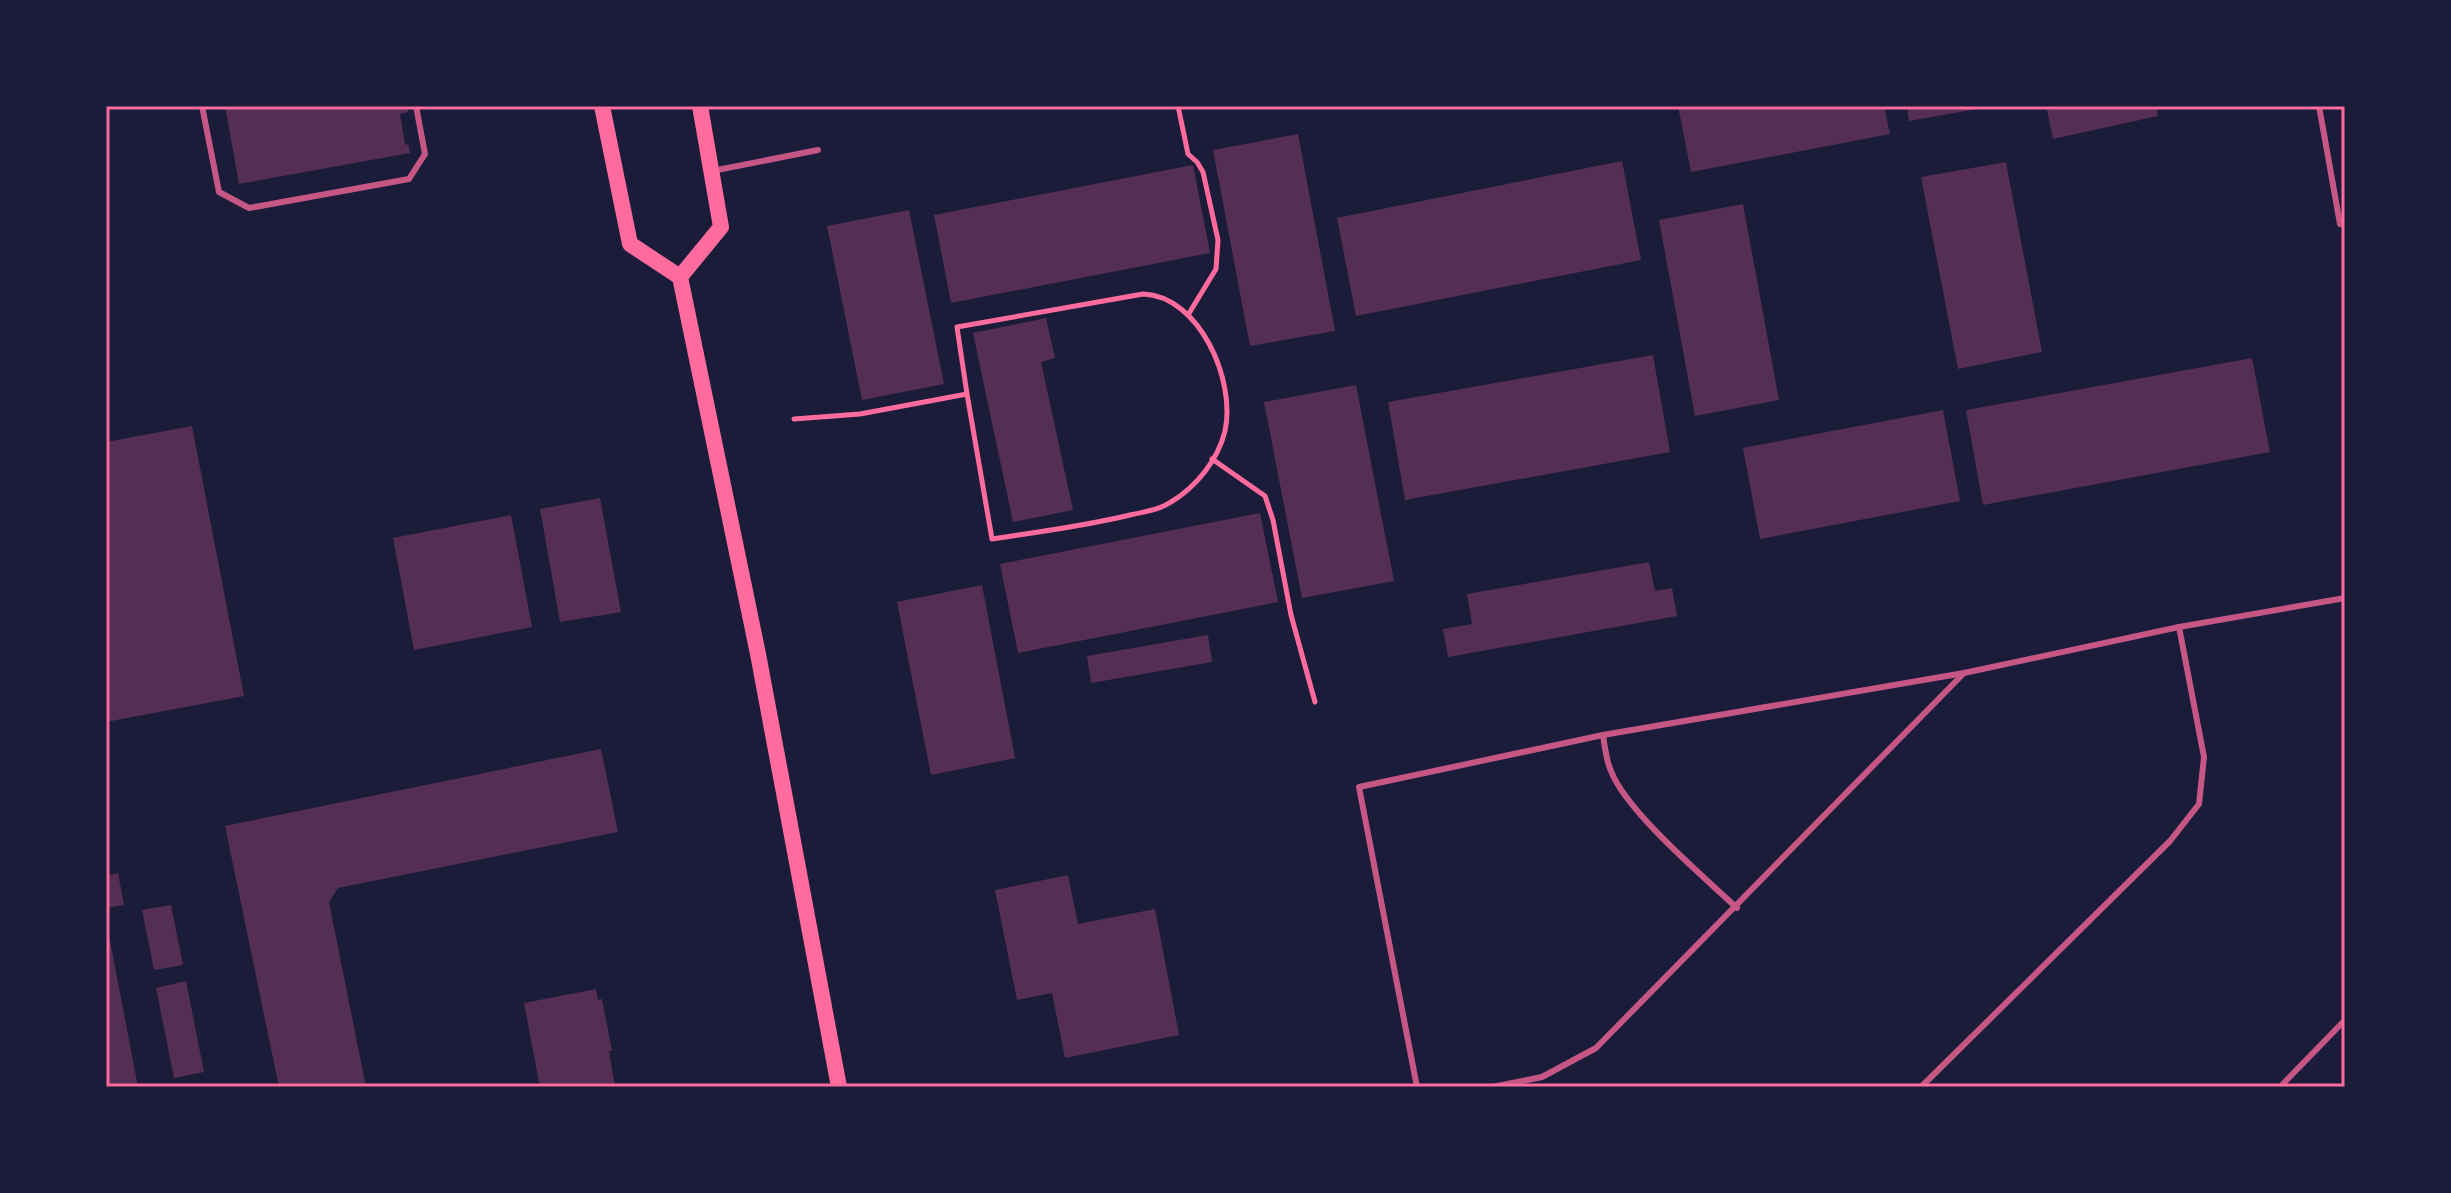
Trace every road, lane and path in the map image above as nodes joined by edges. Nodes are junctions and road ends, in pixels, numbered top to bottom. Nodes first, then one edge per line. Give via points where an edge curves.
1 (202, 106) edge
2 (416, 106) edge
3 (602, 106) edge
4 (700, 106) edge
5 (1178, 106) edge
6 (2319, 106) edge
7 (818, 150) dead end
8 (712, 171) junction
9 (2345, 223) edge
10 (680, 277) junction
11 (1188, 315) junction
12 (967, 394) junction
13 (794, 419) dead end
14 (1212, 459) junction
15 (2345, 598) edge
16 (2179, 627) junction
17 (1964, 673) junction
18 (1315, 702) dead end
19 (1603, 735) junction
20 (1737, 908) junction
21 (2345, 1020) edge
22 (839, 1087) edge
23 (1417, 1087) edge
24 (1492, 1087) edge
25 (1921, 1087) edge
26 (2280, 1087) edge

1 - 2 lane via 219,192 249,208 409,179 425,154
3 - 10 main road via 630,244
4 - 8 main road
5 - 11 path via 1188,154 1203,172 1218,240 1216,269
6 - 9 lane via 2340,224
7 - 8 lane
8 - 10 main road via 721,227
10 - 22 main road
11 - 12 path via 1154,294 1143,294 957,327
11 - 14 path via 1209,344 1223,385 1224,432
12 - 13 path via 860,414
12 - 14 path via 992,539 1156,509 1198,481
14 - 18 path via 1265,496
15 - 16 lane
16 - 17 lane
16 - 25 lane via 2204,757 2199,804 2170,841
17 - 19 lane
17 - 20 lane
19 - 20 lane via 1611,772 1630,800
19 - 23 lane via 1359,787
20 - 24 lane via 1596,1048 1542,1077
21 - 26 lane

